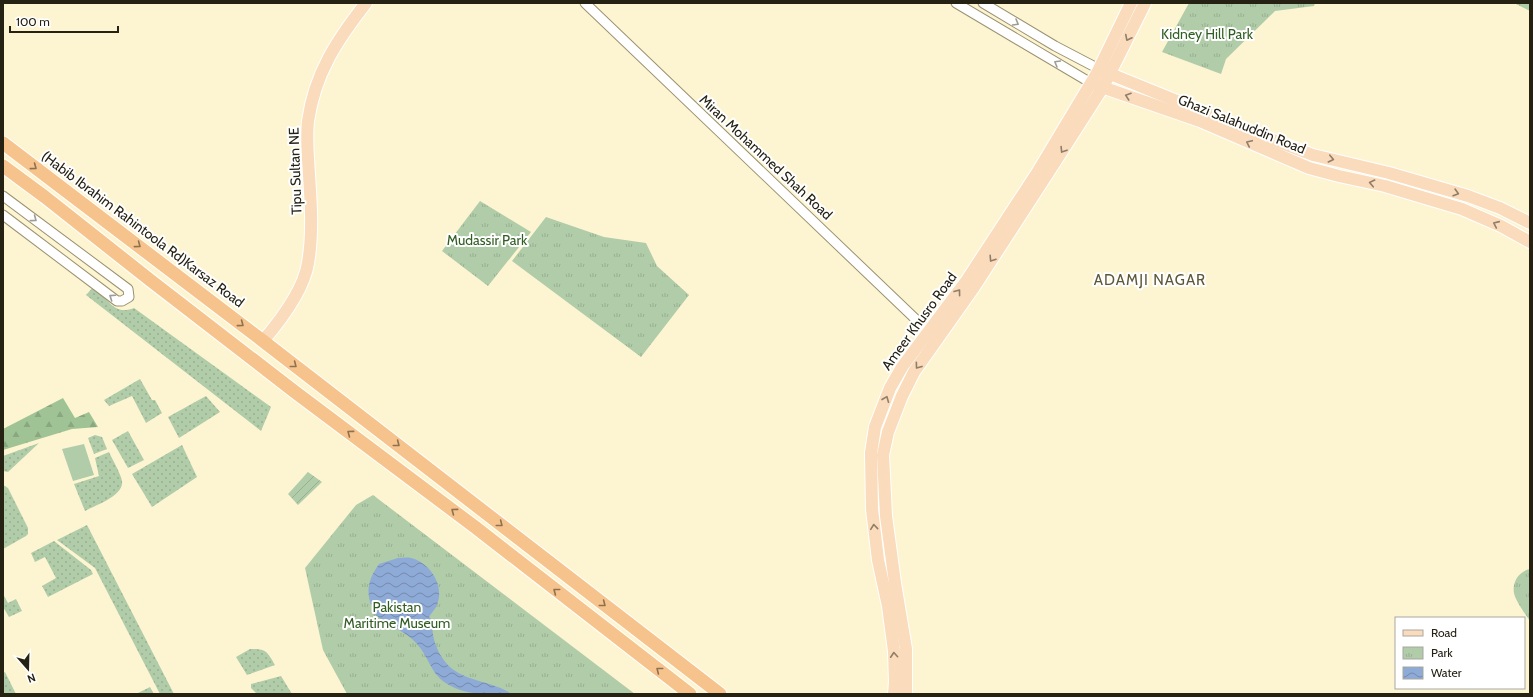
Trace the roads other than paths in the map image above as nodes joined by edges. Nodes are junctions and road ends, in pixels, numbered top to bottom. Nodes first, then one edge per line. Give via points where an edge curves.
1 (366, 3) edge
2 (585, 3) edge
3 (956, 3) edge
4 (977, 3) edge
5 (983, 3) edge
6 (1131, 3) edge
7 (1146, 3) edge
8 (972, 13) junction
9 (1104, 71) junction
10 (1097, 85) junction
11 (3, 143) edge
12 (3, 166) edge
13 (3, 196) edge
14 (3, 215) edge
15 (1530, 223) edge
16 (1530, 242) edge
17 (928, 330) junction
18 (943, 332) junction
19 (264, 341) junction
20 (934, 345) junction
21 (690, 694) edge
22 (720, 694) edge
23 (894, 694) edge
24 (906, 694) edge

1 - 19 main road, Tipu Sultan NE via 339,38 320,73 308,122 307,154 312,226 308,264 289,307
2 - 17 street, Miran Mohammed Shah Road
3 - 8 street, Ghazi Salahuddin Road
4 - 8 street
5 -> 9 street, Ghazi Salahuddin Road via 1055,46
6 - 9 main road, Ameer Khusro Road
7 -> 9 main road, Ameer Khusro Road
10 -> 8 street, Ghazi Salahuddin Road
9 - 10 main road, Ameer Khusro Road
9 -> 15 main road, Ghazi Salahuddin Road via 1268,138 1313,154 1389,172 1468,196
16 -> 10 main road, Ghazi Salahuddin Road via 1462,209 1385,186 1309,168 1200,121
17 -> 10 main road, Ameer Khusro Road via 967,280
10 -> 18 main road, Ameer Khusro Road via 974,287
11 -> 19 highway, (Habib Ibrahim Rahintoola Rd)Karsaz Road
21 -> 12 highway
13 -> 14 street via 128,289 128,297 117,301
17 - 18 main road
17 - 20 main road
23 -> 17 main road, Ameer Khusro Road via 894,651 874,529 871,453 875,427 890,388
18 - 20 main road, Ameer Khusro Road
19 -> 22 highway, (Habib Ibrahim Rahintoola Rd)Karsaz Road
20 -> 24 main road, Ameer Khusro Road via 914,372 902,396 888,432 883,455 886,516 906,649

